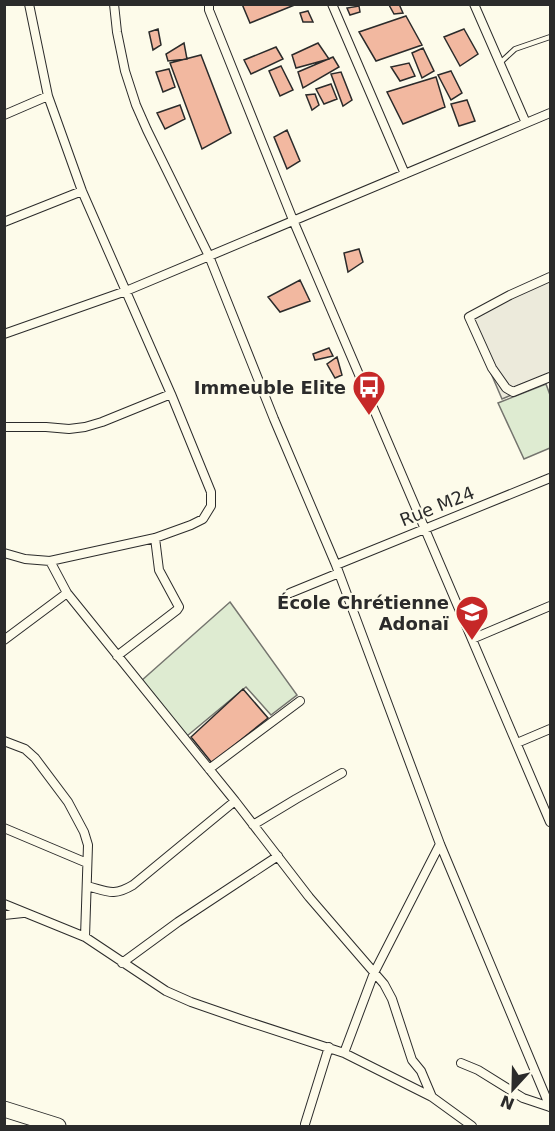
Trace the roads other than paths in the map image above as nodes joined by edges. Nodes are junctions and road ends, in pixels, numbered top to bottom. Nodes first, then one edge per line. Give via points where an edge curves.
1 (29, 4) edge
2 (114, 4) edge
3 (209, 4) edge
4 (333, 4) edge
5 (474, 4) edge
6 (550, 37) edge
7 (499, 62) junction
8 (48, 96) junction
9 (550, 113) edge
10 (4, 115) edge
11 (526, 123) junction
12 (405, 174) junction
13 (82, 191) junction
14 (293, 220) junction
15 (4, 222) edge
16 (209, 256) junction
17 (550, 277) edge
18 (126, 291) junction
19 (4, 334) edge
20 (548, 378) edge
21 (550, 389) edge
22 (171, 394) junction
23 (4, 427) edge
24 (550, 478) edge
25 (426, 529) junction
26 (155, 538) junction
27 (4, 553) edge
28 (50, 561) junction
29 (338, 569) junction
30 (290, 592) dead end
31 (67, 593) junction
32 (550, 606) edge
33 (472, 639) junction
34 (4, 640) edge
35 (117, 656) junction
36 (300, 701) dead end
37 (550, 729) edge
38 (4, 741) edge
39 (517, 743) junction
40 (209, 769) junction
41 (342, 773) dead end
42 (234, 801) junction
43 (550, 822) edge
44 (253, 825) junction
45 (4, 828) edge
46 (440, 844) junction
47 (278, 856) junction
48 (87, 863) junction
49 (87, 886) junction
50 (4, 904) edge
51 (27, 913) junction
52 (4, 915) edge
53 (86, 938) junction
54 (122, 963) junction
55 (374, 973) junction
56 (329, 1047) junction
57 (344, 1053) junction
58 (461, 1063) dead end
59 (432, 1097) junction
60 (4, 1109) edge
61 (305, 1124) dead end
62 (58, 1126) edge
63 (472, 1126) edge

1 - 8 street
2 - 16 street via 119,42 136,105
3 - 14 street
4 - 12 street
5 - 7 street
6 - 7 lane via 514,50
7 - 11 street
8 - 10 street
8 - 13 street
9 - 11 street
11 - 12 street
12 - 14 street
13 - 15 street
13 - 18 street
14 - 16 street
14 - 25 street
16 - 18 street
16 - 29 street
17 - 20 street via 469,317 492,368 506,388 513,392
18 - 19 street
18 - 22 street
20 - 21 street
22 - 23 street via 85,427
22 - 26 street via 211,492 211,506 203,519
24 - 25 street, Rue M24
25 - 29 street, Rue M24
25 - 33 street
26 - 28 street
26 - 35 street via 159,570 179,607
27 - 28 street
28 - 31 street
29 - 30 street, Rue M24
29 - 46 street
31 - 34 street
31 - 35 street
32 - 33 street
33 - 39 street
35 - 40 street
36 - 40 street
37 - 39 street
38 - 48 street via 25,749 35,758 68,802 84,832
39 - 43 street
40 - 42 street
41 - 44 street
42 - 44 street
42 - 49 street via 133,885 113,893
44 - 47 street
45 - 48 street
46 - 55 street
46 - 58 street via 550,1107 523,1098
47 - 54 street
47 - 55 street
48 - 49 street
49 - 53 street
50 - 51 street
51 - 52 street
51 - 53 street
53 - 54 street
54 - 56 street via 191,1002
55 - 57 street
55 - 59 street via 392,999 412,1060
56 - 57 street
56 - 61 street
57 - 59 street
59 - 63 street
60 - 62 highway

